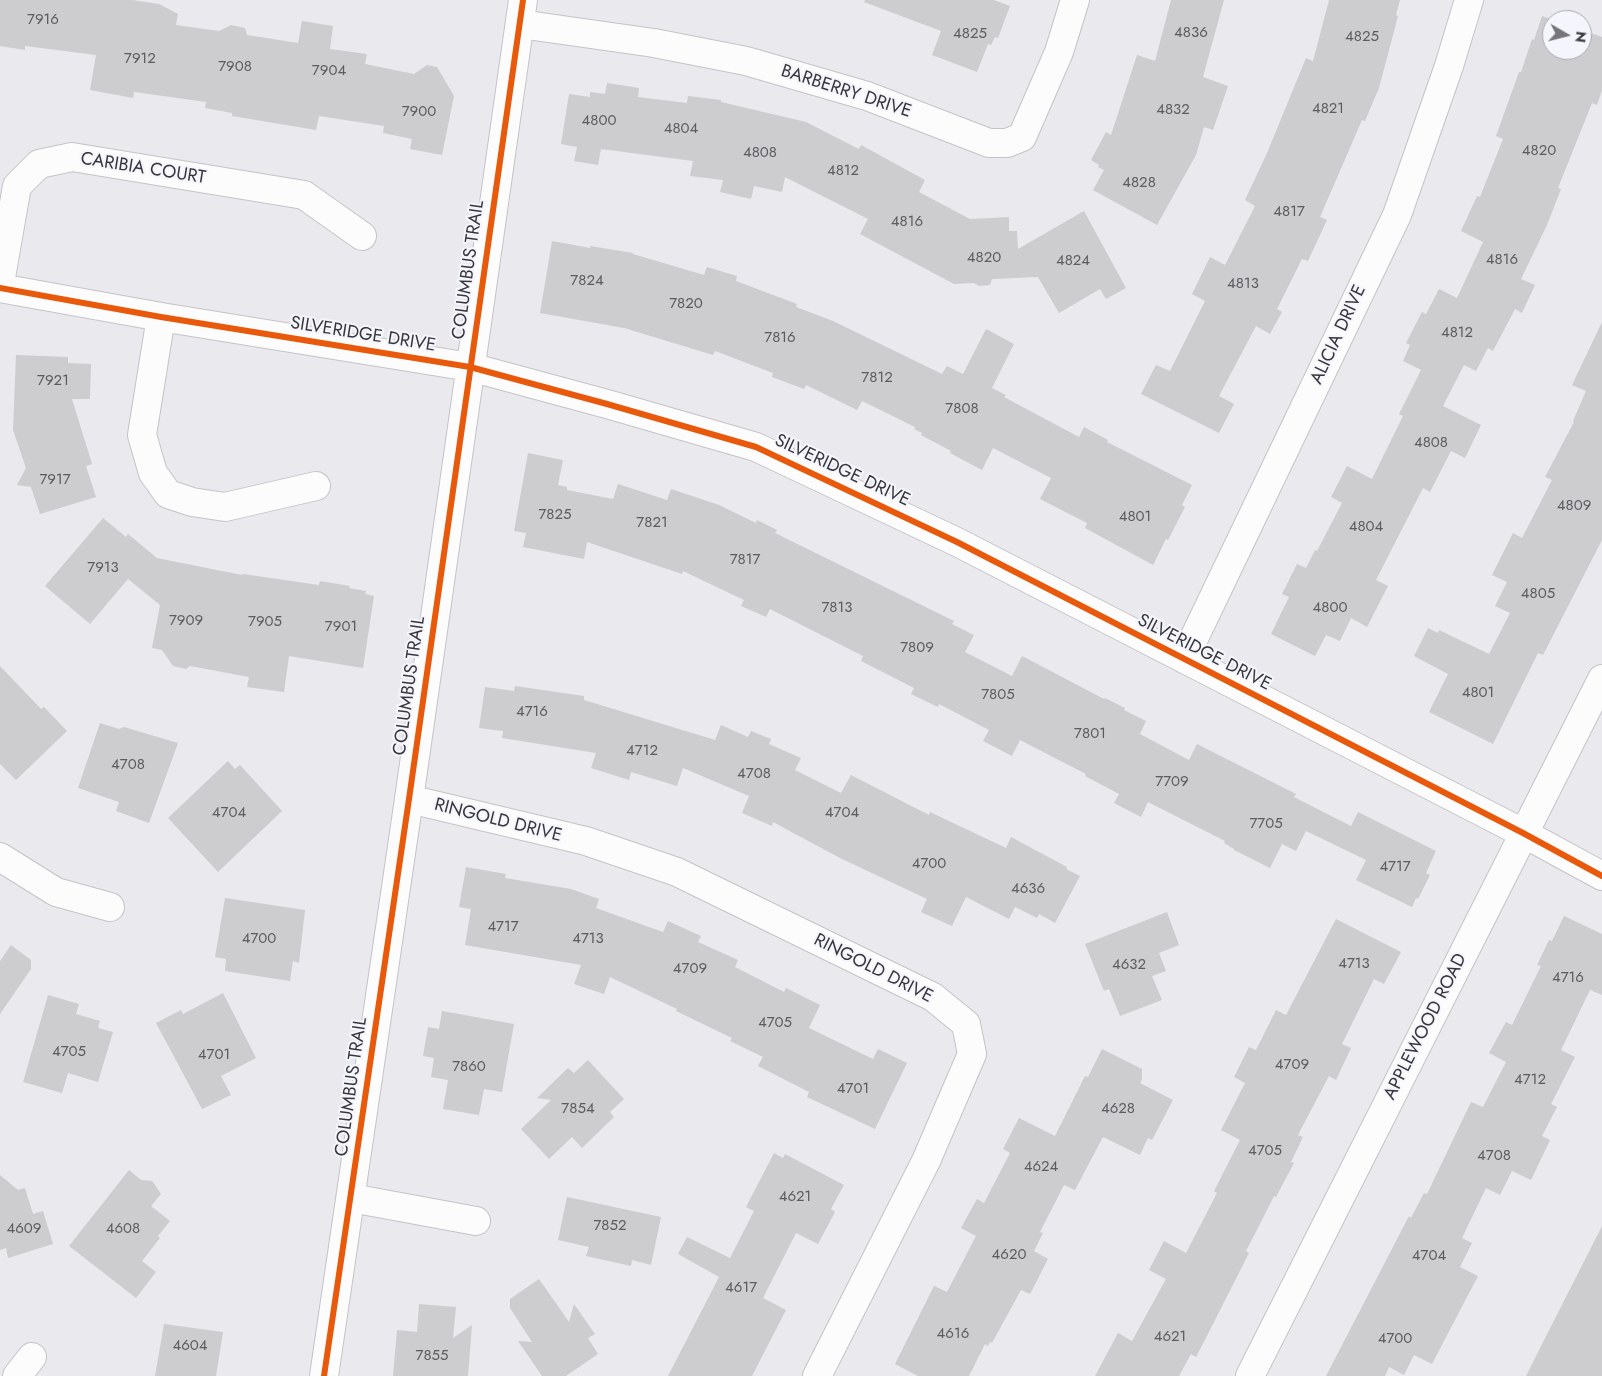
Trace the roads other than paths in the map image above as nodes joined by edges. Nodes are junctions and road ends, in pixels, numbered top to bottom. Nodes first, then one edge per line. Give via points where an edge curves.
1 (1076, 0) edge
2 (1469, 0) edge
3 (521, 12) edge
4 (362, 236) dead end
5 (0, 283) edge
6 (0, 288) edge
7 (161, 317) junction
8 (470, 367) junction
9 (316, 486) dead end
10 (1184, 659) junction
11 (1602, 679) edge
12 (410, 799) junction
13 (1523, 833) junction
14 (0, 857) edge
15 (1602, 876) edge
16 (110, 908) dead end
17 (351, 1198) junction
18 (476, 1221) dead end
19 (324, 1376) edge
20 (817, 1376) edge
21 (1250, 1376) edge

1 - 3 street, BARBERRY DRIVE via 1059,52 1022,137 1007,143 989,143 867,96 746,61
2 - 10 street, ALICIA DRIVE via 1396,214
3 - 8 street, COLUMBUS TRAIL
4 - 5 street, CARIBIA COURT via 304,195 72,157 39,164 17,186
6 - 7 street, SILVERIDGE DRIVE
7 - 8 street, SILVERIDGE DRIVE
7 - 9 street via 142,436 153,473 168,494 225,507
8 - 10 street, SILVERIDGE DRIVE via 756,447 958,542
8 - 12 street, COLUMBUS TRAIL
10 - 13 street, SILVERIDGE DRIVE
11 - 13 street, APPLEWOOD ROAD
12 - 17 street, COLUMBUS TRAIL
12 - 20 street, RINGOLD DRIVE via 586,842 677,872 933,997 966,1024 972,1054 926,1161
13 - 15 street, SILVERIDGE DRIVE
13 - 21 street, APPLEWOOD ROAD
14 - 16 street via 56,892
17 - 18 street
17 - 19 street, COLUMBUS TRAIL

